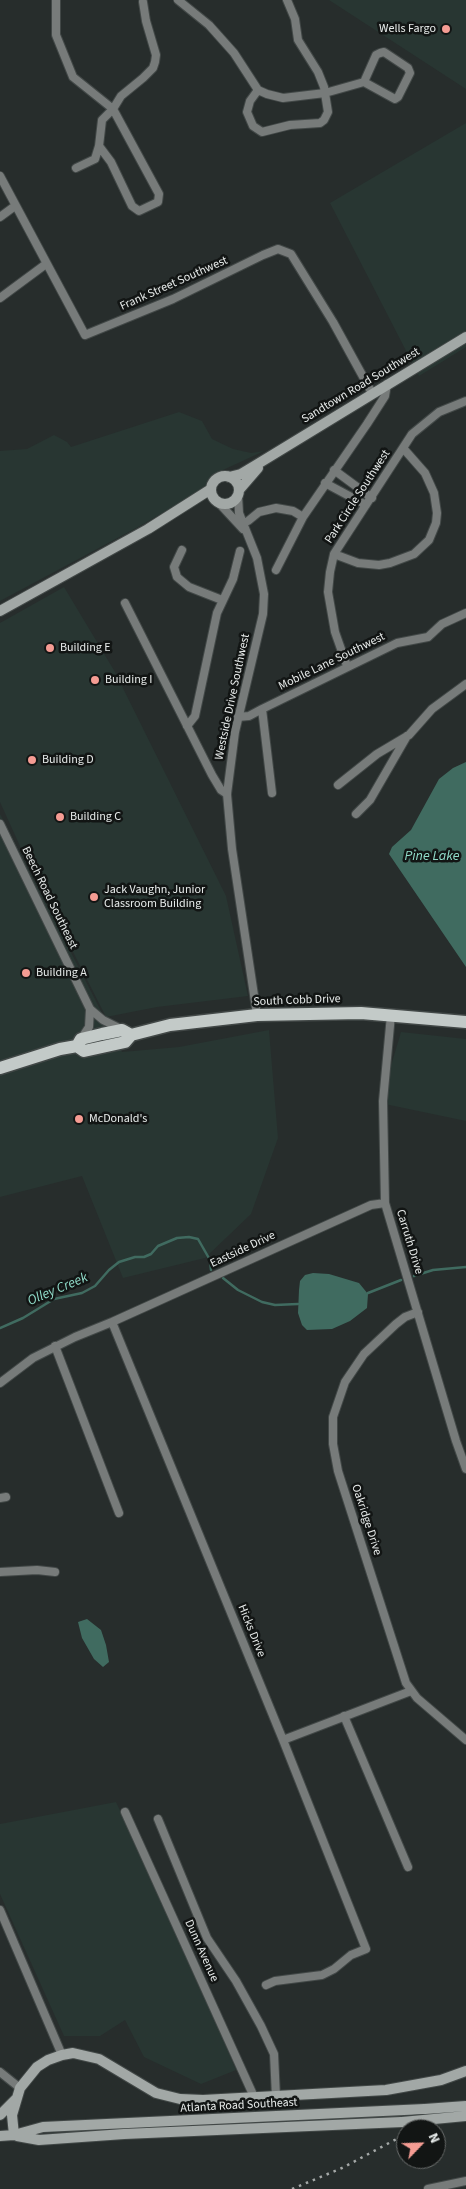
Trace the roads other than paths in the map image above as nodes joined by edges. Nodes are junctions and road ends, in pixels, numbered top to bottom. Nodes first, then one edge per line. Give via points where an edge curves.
1 (56, 0) edge
2 (178, 0) edge
3 (287, 0) edge
4 (143, 1) edge
5 (364, 82) junction
6 (258, 90) junction
7 (325, 93) junction
8 (113, 109) junction
9 (99, 146) junction
10 (76, 168) dead end
11 (0, 176) edge
12 (15, 206) junction
13 (0, 218) edge
14 (46, 264) junction
15 (0, 298) edge
16 (466, 337) edge
17 (388, 384) junction
18 (372, 393) junction
19 (466, 401) edge
20 (403, 448) junction
21 (270, 456) junction
22 (334, 470) junction
23 (229, 477) junction
24 (325, 483) junction
25 (211, 488) junction
26 (238, 492) junction
27 (372, 498) junction
28 (216, 501) junction
29 (366, 505) junction
30 (170, 516) junction
31 (304, 517) junction
32 (248, 520) dead end
33 (247, 534) junction
34 (182, 550) dead end
35 (240, 551) dead end
36 (334, 554) junction
37 (276, 570) dead end
38 (222, 600) junction
39 (124, 604) dead end
40 (0, 611) edge
41 (466, 613) edge
42 (347, 666) junction
43 (466, 684) edge
44 (262, 709) junction
45 (238, 717) junction
46 (187, 726) junction
47 (409, 735) junction
48 (338, 785) dead end
49 (272, 793) dead end
50 (227, 794) junction
51 (356, 814) dead end
52 (0, 824) edge
53 (90, 1009) junction
54 (391, 1014) junction
55 (257, 1015) junction
56 (466, 1022) edge
57 (126, 1032) junction
58 (79, 1042) junction
59 (0, 1068) edge
60 (385, 1203) junction
61 (418, 1312) junction
62 (112, 1322) junction
63 (55, 1346) junction
64 (0, 1383) edge
65 (466, 1469) edge
66 (119, 1513) dead end
67 (0, 1572) edge
68 (55, 1572) dead end
69 (411, 1691) junction
70 (344, 1716) junction
71 (283, 1740) junction
72 (466, 1740) edge
73 (125, 1812) dead end
74 (158, 1819) dead end
75 (408, 1867) dead end
76 (0, 1910) edge
77 (266, 1985) dead end
78 (62, 2055) junction
79 (466, 2071) edge
80 (0, 2072) edge
81 (20, 2088) junction
82 (276, 2097) junction
83 (255, 2099) junction
84 (16, 2100) junction
85 (466, 2106) edge
86 (0, 2115) edge
87 (466, 2116) edge
88 (14, 2135) junction
89 (0, 2136) edge
90 (464, 2181) edge
91 (428, 2189) edge

1 - 8 street via 56,35 70,71 76,80
2 - 6 street via 221,38
3 - 7 street via 295,19 298,40 318,72
4 - 8 street via 155,62 153,68 121,96
5 - 5 street via 395,99 410,73 408,68 384,52 376,55
5 - 7 street
6 - 7 street via 284,98
6 - 7 street via 247,112 253,126 262,132 290,125 320,123 328,112
8 - 9 street via 102,120
8 - 9 street via 159,194 158,202 139,211 132,206 111,162
9 - 10 street via 95,159
11 - 12 street, Frank Street Southwest
12 - 13 street
12 - 14 street, Frank Street Southwest
14 - 15 street
14 - 18 street, Frank Street Southwest via 85,335 173,299 278,249 291,254
16 - 17 street, Sandtown Road Southwest
17 - 18 street, Sandtown Road Southwest
17 - 22 street via 385,396
18 - 21 street, Sandtown Road Southwest
19 - 20 street, Park Circle Southwest via 439,412 425,422
20 - 27 street, Park Circle Southwest
20 - 36 street via 425,474 434,493 436,524 429,540 414,554 390,563 358,563
21 - 23 street, Sandtown Road Southwest via 241,474
21 - 26 street, Sandtown Road Southwest
22 - 24 street
22 - 27 street
23 - 25 street via 217,479
23 - 26 street via 236,482
24 - 29 street
24 - 31 street
25 - 28 street
25 - 30 street
26 - 28 street via 228,504
26 - 33 street, Westside Drive Southwest via 239,513
27 - 29 street, Park Circle Southwest
28 - 30 street via 203,502
28 - 33 street, Westside Drive Southwest
29 - 36 street, Park Circle Southwest
30 - 40 street
31 - 32 street via 276,508 259,512
31 - 37 street
33 - 45 street, Westside Drive Southwest via 260,569 264,604
34 - 38 street via 174,567 177,578 189,587
35 - 38 street via 233,579
36 - 42 street, Park Circle Southwest via 328,592 335,632
38 - 46 street via 194,716
39 - 46 street
41 - 42 street, Mobile Lane Southwest via 442,624 428,637 397,643
42 - 44 street, Mobile Lane Southwest
43 - 47 street via 427,714
44 - 45 street, Mobile Lane Southwest via 249,716
44 - 49 street
45 - 50 street, Westside Drive Southwest
46 - 50 street via 212,776
47 - 48 street via 377,754
47 - 51 street via 370,800
50 - 55 street, Westside Drive Southwest
52 - 53 street, Beech Road Southeast
53 - 57 street, Beech Road Southeast
53 - 58 street via 89,1027
54 - 55 main road, South Cobb Drive
54 - 56 main road, South Cobb Drive
54 - 60 street, Carruth Drive via 383,1101
55 - 57 main road, South Cobb Drive
57 - 58 main road, South Cobb Drive via 125,1042 84,1050
58 - 59 main road, South Cobb Drive
60 - 61 street, Carruth Drive
60 - 62 street, Eastside Drive via 371,1205
61 - 65 street, Carruth Drive
61 - 69 street, Oakridge Drive via 402,1319 364,1354 341,1390 332,1430 338,1471 391,1640
62 - 63 street, Eastside Drive
62 - 71 street, Hicks Drive
63 - 64 street, Eastside Drive
63 - 66 street
67 - 68 street
69 - 70 street
69 - 72 street, Oakridge Drive
70 - 71 street
70 - 75 street
71 - 77 street, Hicks Drive via 366,1949 322,1975
73 - 83 street, Dunn Avenue
74 - 82 street via 207,1938 236,1981 274,2054
76 - 78 street
78 - 81 street via 37,2066
78 - 83 street via 74,2053 99,2059 156,2093 180,2099
79 - 82 street via 413,2087
80 - 81 street
81 - 84 street
82 - 83 street
84 - 86 street
84 - 88 street via 12,2116
85 - 88 street, Atlanta Road Southeast, bridge via 43,2127
87 - 88 street, Atlanta Road Southeast, bridge via 39,2140
88 - 89 street, Atlanta Road Southeast
90 - 91 street

